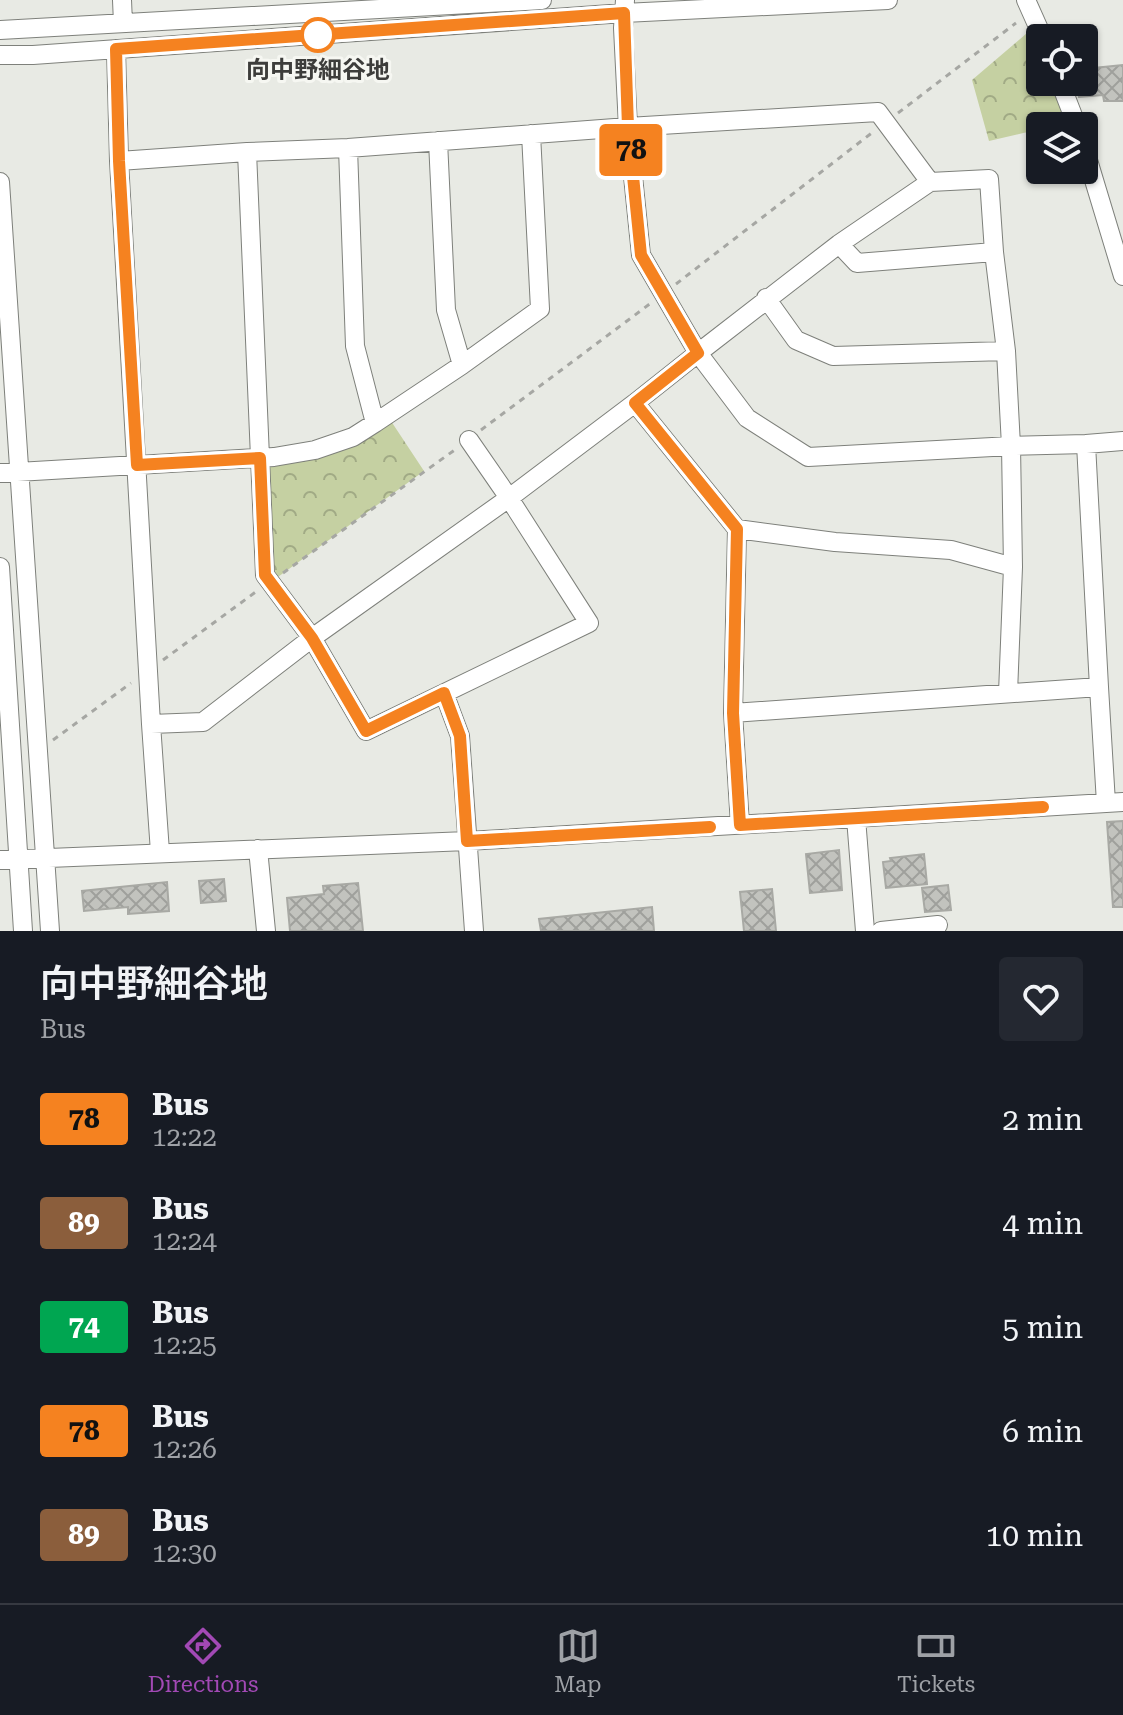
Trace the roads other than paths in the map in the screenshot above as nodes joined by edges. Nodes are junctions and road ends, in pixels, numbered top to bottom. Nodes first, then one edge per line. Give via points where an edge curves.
1 (122, 0) edge
2 (542, 0) edge
3 (888, 0) edge
4 (1026, 0) edge
5 (624, 7) edge
6 (123, 23) junction
7 (1037, 24) edge
8 (0, 30) edge
9 (116, 49) junction
10 (0, 55) edge
11 (628, 127) junction
12 (531, 134) junction
13 (438, 141) junction
14 (348, 148) junction
15 (247, 152) junction
16 (119, 161) junction
17 (0, 182) edge
18 (930, 182) junction
19 (1095, 184) edge
20 (839, 244) junction
21 (994, 252) junction
22 (1123, 276) edge
23 (766, 298) junction
24 (1006, 351) junction
25 (698, 353) junction
26 (462, 365) junction
27 (635, 403) junction
28 (375, 423) junction
29 (469, 440) dead end
30 (1123, 441) edge
31 (1086, 444) junction
32 (1011, 446) junction
33 (260, 458) junction
34 (137, 465) junction
35 (9, 472) edge
36 (509, 498) junction
37 (737, 529) junction
38 (0, 567) edge
39 (1013, 567) junction
40 (312, 638) junction
41 (1099, 687) junction
42 (444, 693) junction
43 (1008, 693) junction
44 (733, 713) junction
45 (151, 724) junction
46 (1114, 803) edge
47 (856, 818) junction
48 (740, 825) junction
49 (467, 841) junction
50 (258, 849) junction
51 (160, 852) junction
52 (45, 858) junction
53 (9, 859) edge
54 (938, 925) dead end
55 (23, 931) edge
56 (50, 931) edge
57 (266, 931) edge
58 (474, 931) edge
59 (865, 931) edge
60 (881, 931) edge

1 - 6 street
2 - 6 street
3 - 5 street
4 - 7 street
5 - 9 street
5 - 11 street
6 - 8 street
9 - 10 street
9 - 16 street
11 - 12 street
11 - 18 street via 878,112
11 - 25 street via 641,255
12 - 13 street
12 - 26 street via 540,309
13 - 14 street
13 - 26 street via 446,310
14 - 15 street
14 - 28 street via 355,346
15 - 16 street
15 - 33 street
16 - 34 street
17 - 35 street
18 - 20 street
18 - 21 street via 989,179
19 - 22 street
20 - 21 street via 857,263
20 - 23 street
21 - 24 street
23 - 24 street via 796,340 833,356
23 - 25 street
24 - 32 street
25 - 27 street
25 - 32 street via 747,418 808,457
26 - 28 street
27 - 36 street
27 - 37 street
28 - 33 street via 315,450
29 - 36 street
30 - 31 street
31 - 32 street
31 - 41 street
32 - 39 street
33 - 34 street
33 - 40 street via 265,575
34 - 35 street
34 - 45 street
35 - 52 street
36 - 40 street
36 - 42 street via 589,623
37 - 39 street via 951,550
37 - 44 street
38 - 53 street
39 - 43 street
40 - 42 street via 366,731
40 - 45 street via 203,722
41 - 43 street
41 - 46 street
42 - 49 street via 460,736
43 - 44 street
44 - 48 street
45 - 51 street
46 - 47 street
47 - 48 street
47 - 59 street
48 - 49 street
49 - 50 street
49 - 58 street
50 - 51 street
50 - 57 street
51 - 52 street
52 - 53 street
52 - 56 street
53 - 55 street
54 - 60 street

